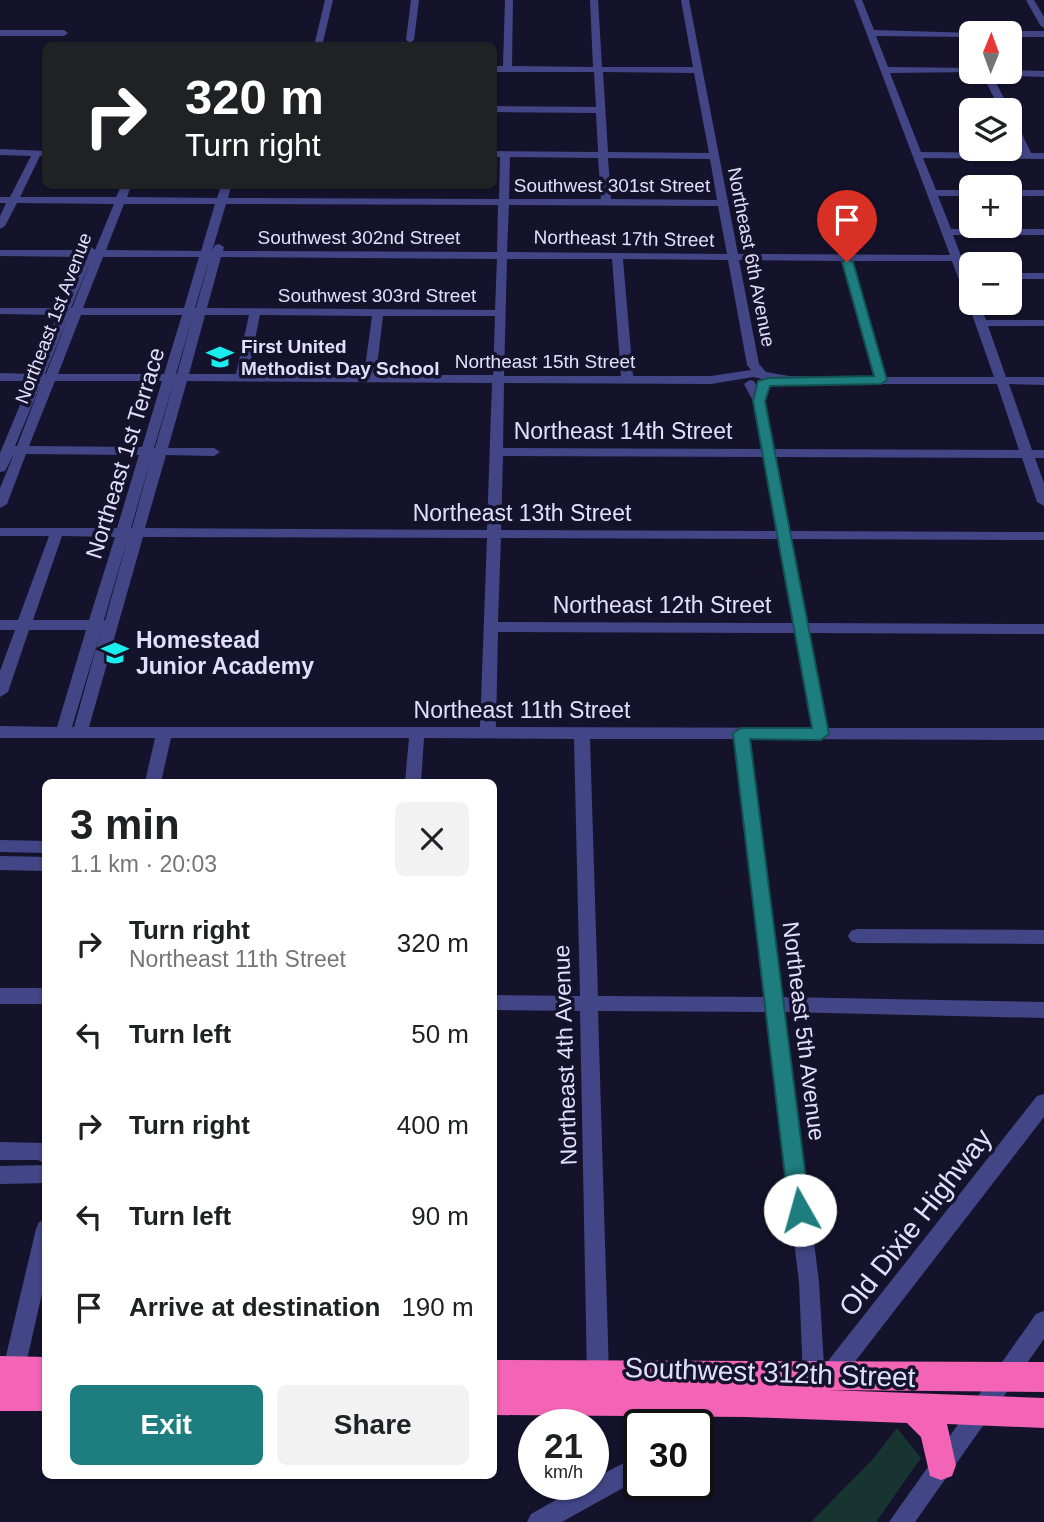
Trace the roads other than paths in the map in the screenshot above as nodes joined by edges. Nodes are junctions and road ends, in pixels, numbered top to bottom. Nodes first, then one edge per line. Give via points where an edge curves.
1 (329, 0) edge
2 (415, 0) edge
3 (509, 0) edge
4 (594, 0) edge
5 (685, 0) edge
6 (858, 0) edge
7 (1030, 0) edge
8 (1044, 25) edge
9 (0, 33) edge
10 (64, 33) dead end
11 (871, 33) junction
12 (959, 34) edge
13 (1022, 34) edge
14 (1044, 34) edge
15 (410, 40) dead end
16 (319, 42) edge
17 (497, 69) edge
18 (507, 69) junction
19 (599, 70) junction
20 (699, 70) junction
21 (886, 70) junction
22 (959, 71) edge
23 (1022, 73) edge
24 (1044, 74) edge
25 (497, 109) edge
26 (602, 110) junction
27 (1022, 144) edge
28 (0, 152) edge
29 (41, 153) edge
30 (499, 154) edge
31 (604, 155) junction
32 (918, 155) junction
33 (714, 156) junction
34 (1028, 156) junction
35 (1044, 156) edge
36 (116, 189) edge
37 (124, 189) edge
38 (226, 189) edge
39 (234, 189) edge
40 (285, 189) edge
41 (932, 193) junction
42 (959, 193) edge
43 (1022, 193) edge
44 (1044, 193) edge
45 (0, 200) edge
46 (13, 200) junction
47 (115, 201) junction
48 (227, 201) junction
49 (283, 201) junction
50 (502, 202) junction
51 (606, 202) junction
52 (722, 203) junction
53 (0, 226) edge
54 (947, 232) junction
55 (1044, 232) edge
56 (0, 253) edge
57 (94, 253) junction
58 (211, 254) junction
59 (501, 255) junction
60 (617, 256) junction
61 (731, 257) junction
62 (846, 258) junction
63 (957, 258) junction
64 (959, 262) edge
65 (1022, 276) edge
66 (1044, 276) edge
67 (0, 311) edge
68 (71, 312) junction
69 (195, 312) junction
70 (255, 312) junction
71 (378, 312) junction
72 (500, 313) junction
73 (978, 315) edge
74 (981, 323) junction
75 (1044, 323) edge
76 (0, 377) edge
77 (45, 377) junction
78 (176, 377) junction
79 (240, 378) junction
80 (370, 378) junction
81 (755, 378) junction
82 (498, 379) junction
83 (627, 379) junction
84 (881, 380) junction
85 (1001, 381) junction
86 (1044, 381) edge
87 (4, 450) edge
88 (22, 450) junction
89 (154, 451) junction
90 (214, 452) dead end
91 (496, 452) junction
92 (769, 453) junction
93 (1026, 454) junction
94 (1044, 454) edge
95 (0, 468) edge
96 (1044, 502) edge
97 (0, 504) edge
98 (0, 532) edge
99 (57, 532) junction
100 (130, 532) junction
101 (494, 534) junction
102 (784, 535) junction
103 (1044, 536) edge
104 (0, 625) edge
105 (23, 625) junction
106 (94, 625) junction
107 (111, 625) junction
108 (490, 628) junction
109 (802, 628) junction
110 (1044, 629) edge
111 (0, 692) edge
112 (63, 732) junction
113 (80, 732) junction
114 (0, 733) edge
115 (164, 733) junction
116 (417, 733) junction
117 (488, 733) junction
118 (582, 733) junction
119 (741, 733) junction
120 (821, 734) junction
121 (1044, 734) edge
122 (154, 779) edge
123 (413, 779) edge
124 (0, 846) edge
125 (42, 847) edge
126 (0, 863) edge
127 (42, 864) edge
128 (857, 936) dead end
129 (1044, 937) edge
130 (0, 996) edge
131 (42, 996) edge
132 (588, 1002) junction
133 (497, 1003) edge
134 (774, 1004) junction
135 (1044, 1010) edge
136 (1044, 1102) edge
137 (0, 1151) edge
138 (42, 1151) edge
139 (42, 1174) edge
140 (0, 1175) edge
141 (42, 1244) edge
142 (1044, 1321) edge
143 (42, 1372) edge
144 (497, 1374) edge
145 (598, 1375) junction
146 (1006, 1376) junction
147 (1044, 1377) edge
148 (5, 1383) edge
149 (817, 1386) junction
150 (42, 1395) edge
151 (497, 1400) edge
152 (633, 1401) junction
153 (642, 1409) edge
154 (668, 1409) edge
155 (705, 1409) edge
156 (914, 1409) junction
157 (982, 1410) junction
158 (1044, 1413) edge
159 (941, 1465) junction
160 (623, 1475) edge
161 (539, 1522) edge
162 (901, 1522) edge

1 - 16 street
2 - 15 street
3 - 18 street
4 - 19 street
5 - 20 street, Northeast 6th Avenue
6 - 11 street
7 - 8 street
9 - 10 street
11 - 12 street
11 - 21 street
13 - 14 street
17 - 18 street
18 - 19 street
19 - 20 street
19 - 26 street
20 - 33 street, Northeast 6th Avenue
21 - 22 street
21 - 32 street
23 - 24 street
25 - 26 street
26 - 31 street
27 - 34 street
28 - 29 street
29 - 46 street
30 - 31 street
30 - 50 street
31 - 33 street
31 - 51 street
32 - 34 street
32 - 41 street
33 - 52 street, Northeast 6th Avenue
34 - 35 street
36 - 47 street, Northeast 1st Avenue
37 - 47 street, Northeast 1st Avenue
38 - 48 street, Northeast 1st Terrace
39 - 48 street, Northeast 1st Terrace
40 - 49 street
41 - 42 street
41 - 54 street
43 - 44 street
45 - 46 street, Southwest 301st Street
46 - 47 street, Southwest 301st Street
46 - 53 street
47 - 48 street, Southwest 301st Street
47 - 57 street, Northeast 1st Avenue
48 - 49 street, Southwest 301st Street
48 - 58 street, Northeast 1st Terrace
49 - 50 street, Southwest 301st Street
50 - 51 street, Southwest 301st Street
50 - 59 street
51 - 52 street, Southwest 301st Street
52 - 61 street, Northeast 6th Avenue
54 - 55 street
54 - 63 street
56 - 57 street
57 - 58 street
57 - 68 street, Northeast 1st Avenue
58 - 59 street, Southwest 302nd Street
58 - 69 street, Northeast 1st Terrace
59 - 60 street, Northeast 17th Street
59 - 72 street
60 - 61 street, Northeast 17th Street
60 - 83 street
61 - 62 street, Northeast 17th Street
61 - 81 street, Northeast 6th Avenue
62 - 63 street, Northeast 17th Street
62 - 84 street
63 - 64 street
65 - 66 street
67 - 68 street, Southwest 303rd Street
68 - 69 street, Southwest 303rd Street
68 - 77 street, Northeast 1st Avenue
69 - 70 street, Southwest 303rd Street
69 - 78 street, Northeast 1st Terrace
70 - 71 street, Southwest 303rd Street
70 - 79 street
71 - 72 street, Southwest 303rd Street
71 - 80 street
72 - 82 street
73 - 74 street
74 - 75 street
74 - 85 street
76 - 77 street, Northeast 15th Street
77 - 78 street, Northeast 15th Street
77 - 87 street, Northeast 1st Avenue
77 - 88 street, Northeast 1st Avenue
78 - 79 street, Northeast 15th Street
78 - 89 street, Northeast 1st Terrace
79 - 80 street, Northeast 15th Street
80 - 82 street, Northeast 15th Street
81 - 83 street, Northeast 15th Street
81 - 84 street, Northeast 15th Street
81 - 92 street, Northeast 6th Avenue
82 - 83 street, Northeast 15th Street
82 - 91 street
84 - 85 street, Northeast 15th Street
85 - 86 street, Northeast 15th Street
85 - 93 street
87 - 88 street
87 - 95 street, Northeast 1st Avenue
88 - 89 street
88 - 97 street, Northeast 1st Avenue
89 - 90 street
89 - 100 street, Northeast 1st Terrace
91 - 92 street, Northeast 14th Street
91 - 101 street
92 - 93 street, Northeast 14th Street
92 - 102 street, Northeast 6th Avenue
93 - 94 street, Northeast 14th Street
93 - 96 street
98 - 99 street, Northeast 13th Street
99 - 100 street, Northeast 13th Street
99 - 105 street
100 - 101 street, Northeast 13th Street
100 - 106 street, Northeast 1st Terrace
100 - 107 street, Northeast 1st Terrace
101 - 102 street, Northeast 13th Street
101 - 108 street
102 - 103 street, Northeast 13th Street
102 - 109 street, Northeast 6th Avenue
104 - 105 street
105 - 106 street
105 - 111 street
106 - 107 street
106 - 112 street, Northeast 1st Terrace
107 - 113 street, Northeast 1st Terrace
108 - 109 street, Northeast 12th Street
108 - 117 street
109 - 110 street, Northeast 12th Street
109 - 120 street, Northeast 6th Avenue
112 - 113 street, Northeast 11th Street
112 - 114 street, Northeast 11th Street
113 - 115 street, Northeast 11th Street
115 - 116 street, Northeast 11th Street
115 - 122 street
116 - 117 street, Northeast 11th Street
116 - 123 street
117 - 118 street, Northeast 11th Street
118 - 119 street, Northeast 11th Street
118 - 132 street, Northeast 4th Avenue
119 - 120 street, Northeast 11th Street
119 - 134 street, Northeast 5th Avenue
120 - 121 street, Northeast 11th Street
124 - 125 street
126 - 127 street
128 - 129 street
130 - 131 street
132 - 133 street
132 - 134 street
132 - 145 street, Northeast 4th Avenue
134 - 135 street
134 - 149 street, Northeast 5th Avenue
136 - 149 street, Old Dixie Highway
137 - 138 street
139 - 140 street
141 - 148 street
142 - 146 street
143 - 148 highway
144 - 145 highway, Southwest 312th Street
145 - 149 highway, Southwest 312th Street
146 - 147 highway, Southwest 312th Street
146 - 149 highway, Southwest 312th Street
146 - 157 street
148 - 150 highway
149 - 155 highway, Southwest 312th Street
149 - 156 highway, Southwest 312th Street
151 - 152 highway, Southwest 312th Street
152 - 153 street
152 - 154 highway, Southwest 312th Street
156 - 157 highway, Southwest 312th Street
156 - 159 highway via 934,1429
157 - 158 highway, Southwest 312th Street
157 - 159 street
159 - 162 street
160 - 161 street

